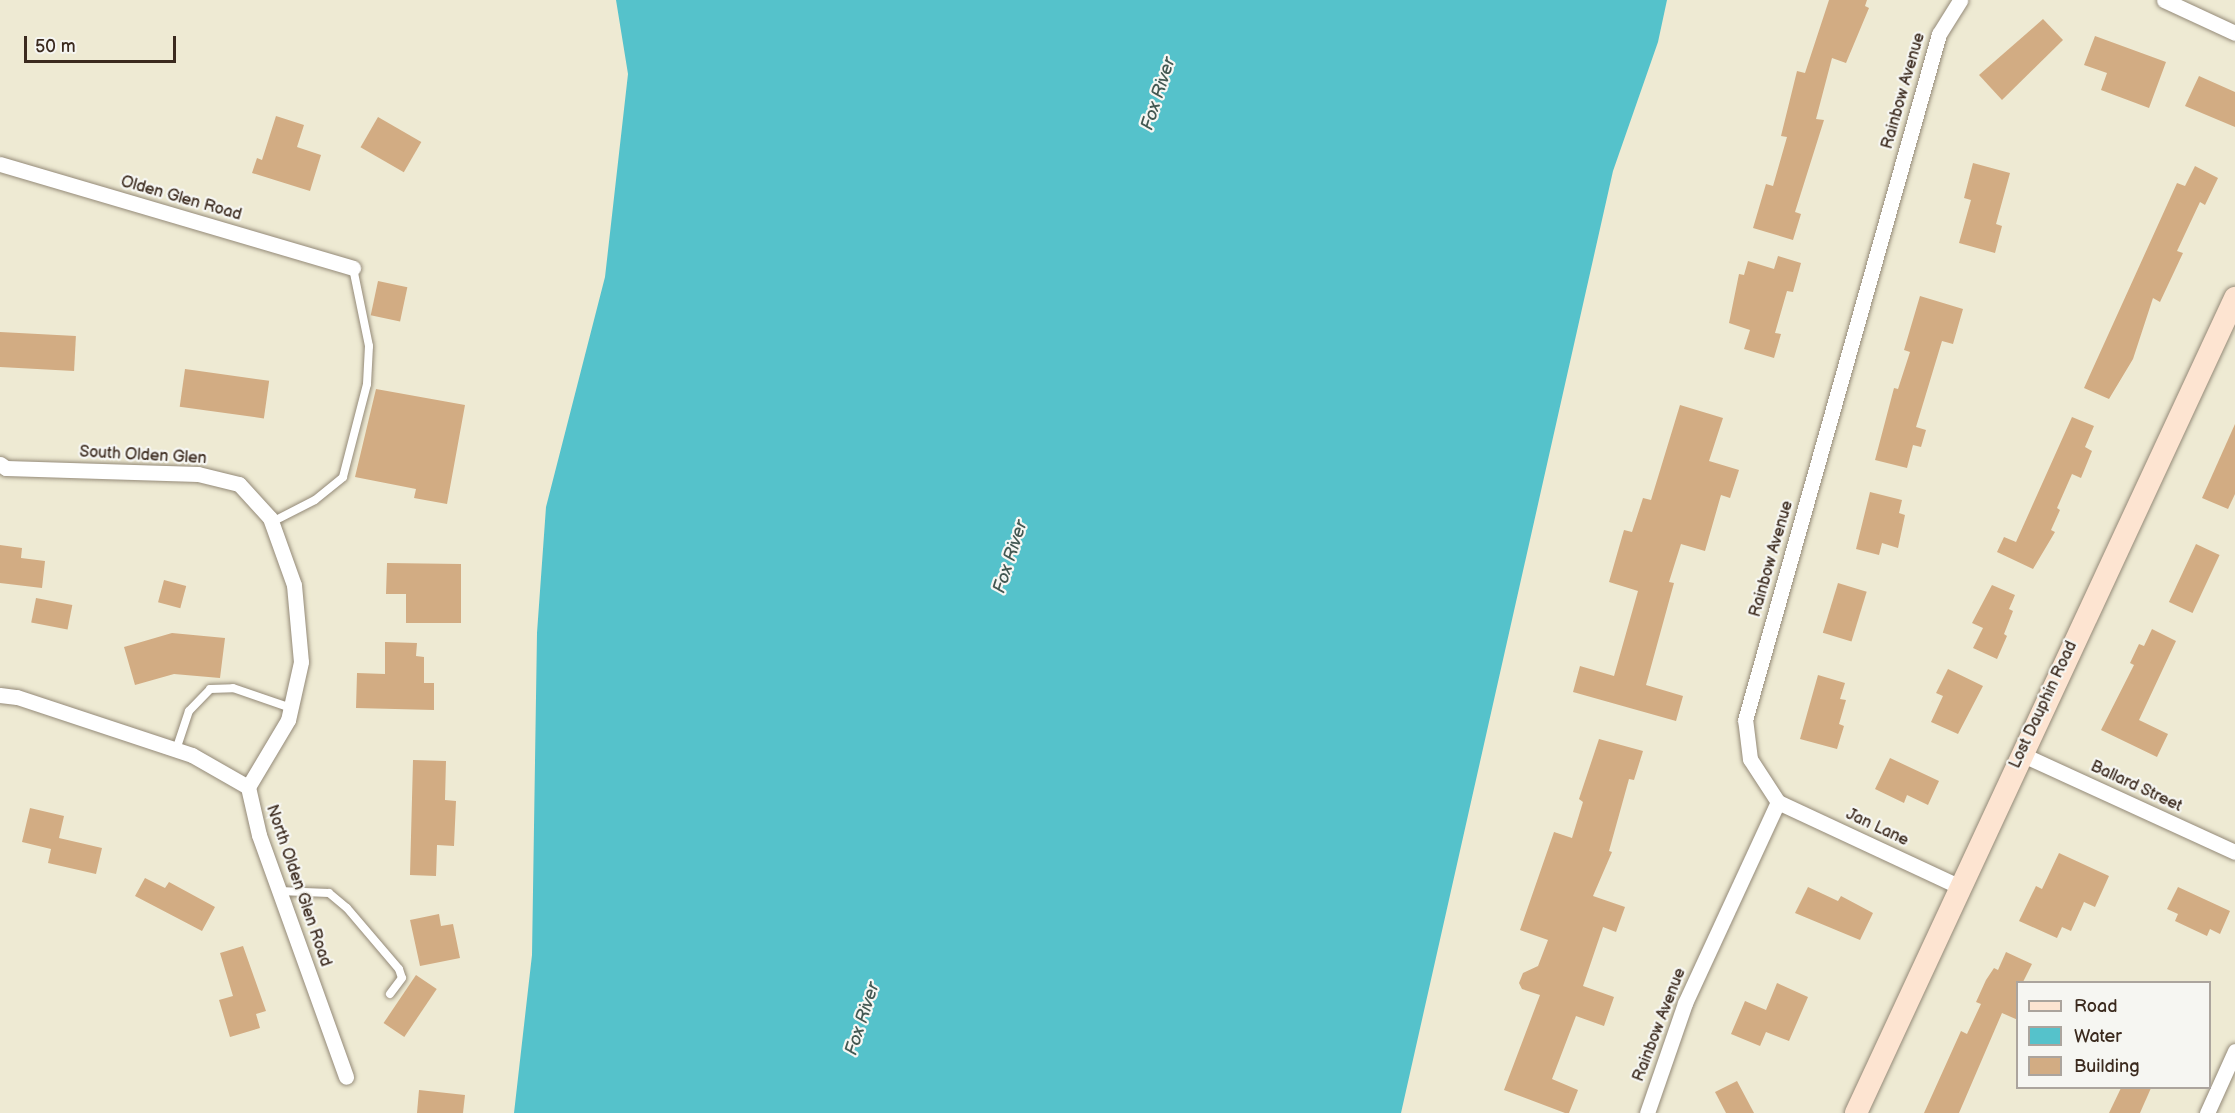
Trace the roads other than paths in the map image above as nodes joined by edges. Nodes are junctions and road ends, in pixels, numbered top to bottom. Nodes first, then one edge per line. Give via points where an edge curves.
1 (1960, 0) edge
2 (2164, 0) edge
3 (2235, 33) edge
4 (0, 164) edge
5 (352, 268) joint
6 (2235, 298) edge
7 (0, 464) edge
8 (272, 522) junction
9 (0, 695) edge
10 (291, 708) junction
11 (176, 750) junction
12 (2021, 754) junction
13 (248, 787) junction
14 (1778, 802) junction
15 (2235, 852) edge
16 (1960, 887) junction
17 (279, 891) junction
18 (390, 994) dead end
19 (2235, 1052) edge
20 (346, 1077) dead end
21 (1647, 1113) edge
22 (1856, 1113) edge
23 (2207, 1113) edge

1 - 14 street, Rainbow Avenue via 1939,34 1745,720 1750,759
2 - 3 street
4 - 5 street, Olden Glen Road
5 - 8 lane via 369,346 367,384 343,477 315,500
6 - 12 street, Lost Dauphin Road
7 - 8 street, South Olden Glen via 6,468 198,474 240,484
8 - 10 street, South Olden Glen via 294,585 301,662
9 - 11 street via 17,697
10 - 11 lane via 233,688 210,689 189,711
10 - 13 street, South Olden Glen via 288,720
11 - 13 street
12 - 15 street, Ballard Street
12 - 16 street, Lost Dauphin Road
13 - 17 street, North Olden Glen Road
14 - 16 street, Jan Lane
14 - 21 street, Rainbow Avenue via 1685,1003
16 - 22 street, Lost Dauphin Road
17 - 18 lane via 328,893 348,908 399,969 402,978
17 - 20 street, North Olden Glen Road
19 - 23 street

